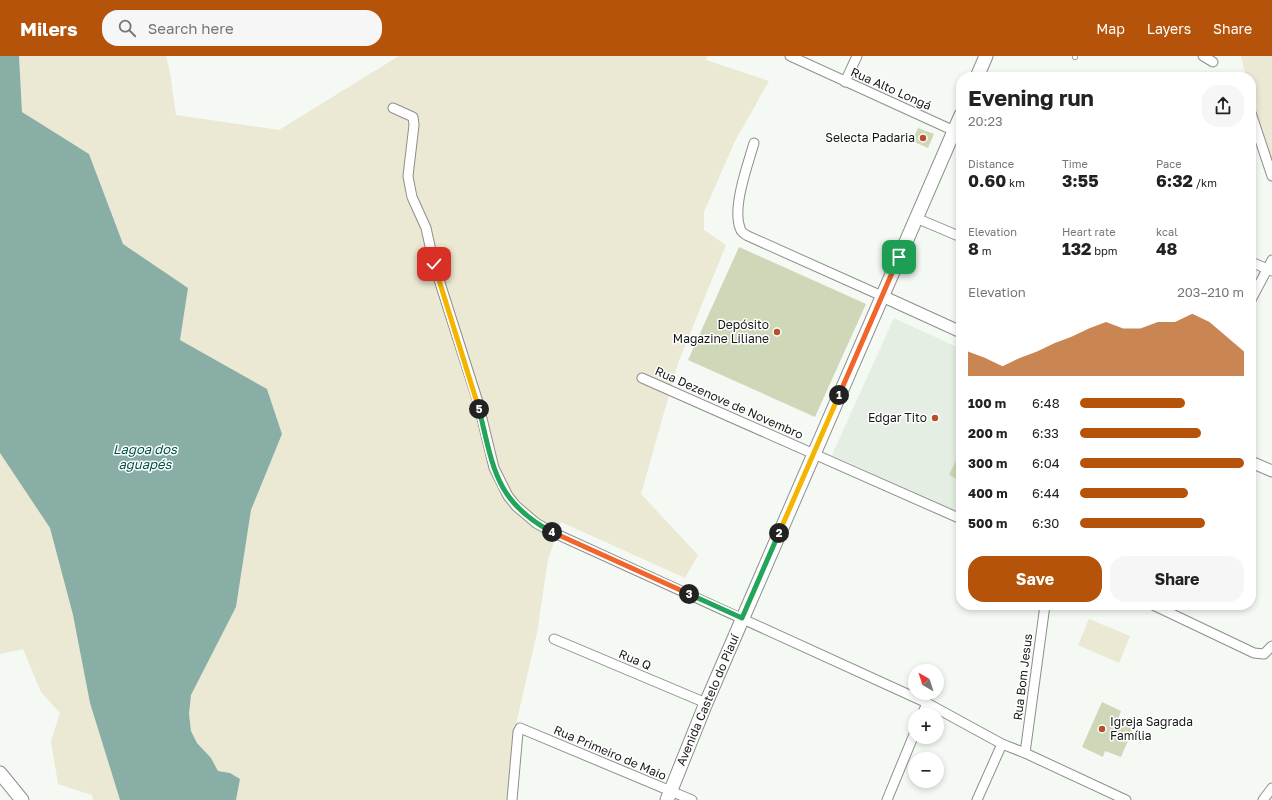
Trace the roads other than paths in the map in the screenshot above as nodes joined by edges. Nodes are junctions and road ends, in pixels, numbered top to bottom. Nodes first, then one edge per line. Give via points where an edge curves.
1 (790, 56) edge
2 (857, 56) edge
3 (986, 56) edge
4 (1203, 56) edge
5 (1213, 62) dead end
6 (979, 72) edge
7 (845, 82) junction
8 (393, 108) dead end
9 (1256, 128) edge
10 (956, 131) edge
11 (956, 136) edge
12 (754, 143) dead end
13 (1272, 176) edge
14 (916, 218) junction
15 (956, 235) edge
16 (1272, 260) edge
17 (1256, 264) edge
18 (1270, 270) edge
19 (1256, 292) edge
20 (882, 296) junction
21 (956, 330) edge
22 (642, 378) dead end
23 (814, 453) junction
24 (1256, 464) edge
25 (1272, 471) edge
26 (956, 517) edge
27 (1044, 610) edge
28 (1164, 610) edge
29 (742, 618) junction
30 (554, 639) dead end
31 (1272, 646) edge
32 (706, 703) junction
33 (927, 703) junction
34 (925, 708) edge
35 (910, 744) edge
36 (1002, 744) junction
37 (1025, 753) junction
38 (0, 774) edge
39 (1272, 788) edge
40 (668, 795) edge
41 (22, 800) edge
42 (512, 800) edge
43 (692, 800) edge
44 (887, 800) edge
45 (977, 800) edge
46 (1126, 800) edge
47 (1263, 800) edge

1 - 7 street, Rua Alto Longá
2 - 7 street
3 - 6 main road
4 - 5 street
7 - 10 street, Rua Alto Longá
8 - 29 street via 413,117 408,176 410,187 426,228 434,264 478,402 494,468 508,496 530,518 552,532
9 - 13 street
11 - 14 main road, Avenida Castelo do Piauí
12 - 20 street via 739,197 739,225 742,232
14 - 15 street
14 - 20 main road, Avenida Castelo do Piauí
16 - 18 street
17 - 18 street
18 - 19 street
20 - 21 street
20 - 23 main road, Avenida Castelo do Piauí
22 - 23 street, Rua Dezenove de Novembro
23 - 26 street, Rua Dezenove de Novembro
23 - 29 main road, Avenida Castelo do Piauí
24 - 25 street
27 - 37 street, Rua Bom Jesus
28 - 31 street via 1254,653 1264,654
29 - 32 main road, Avenida Castelo do Piauí
29 - 33 street
30 - 32 street, Rua Q
32 - 40 main road, Avenida Castelo do Piauí
33 - 34 street
33 - 36 street
35 - 44 street
36 - 37 street
36 - 45 street
37 - 46 street
38 - 41 main road
39 - 47 street
40 - 42 street, Rua Primeiro de Maio via 522,728 519,729
40 - 43 street, Rua Primeiro de Maio

